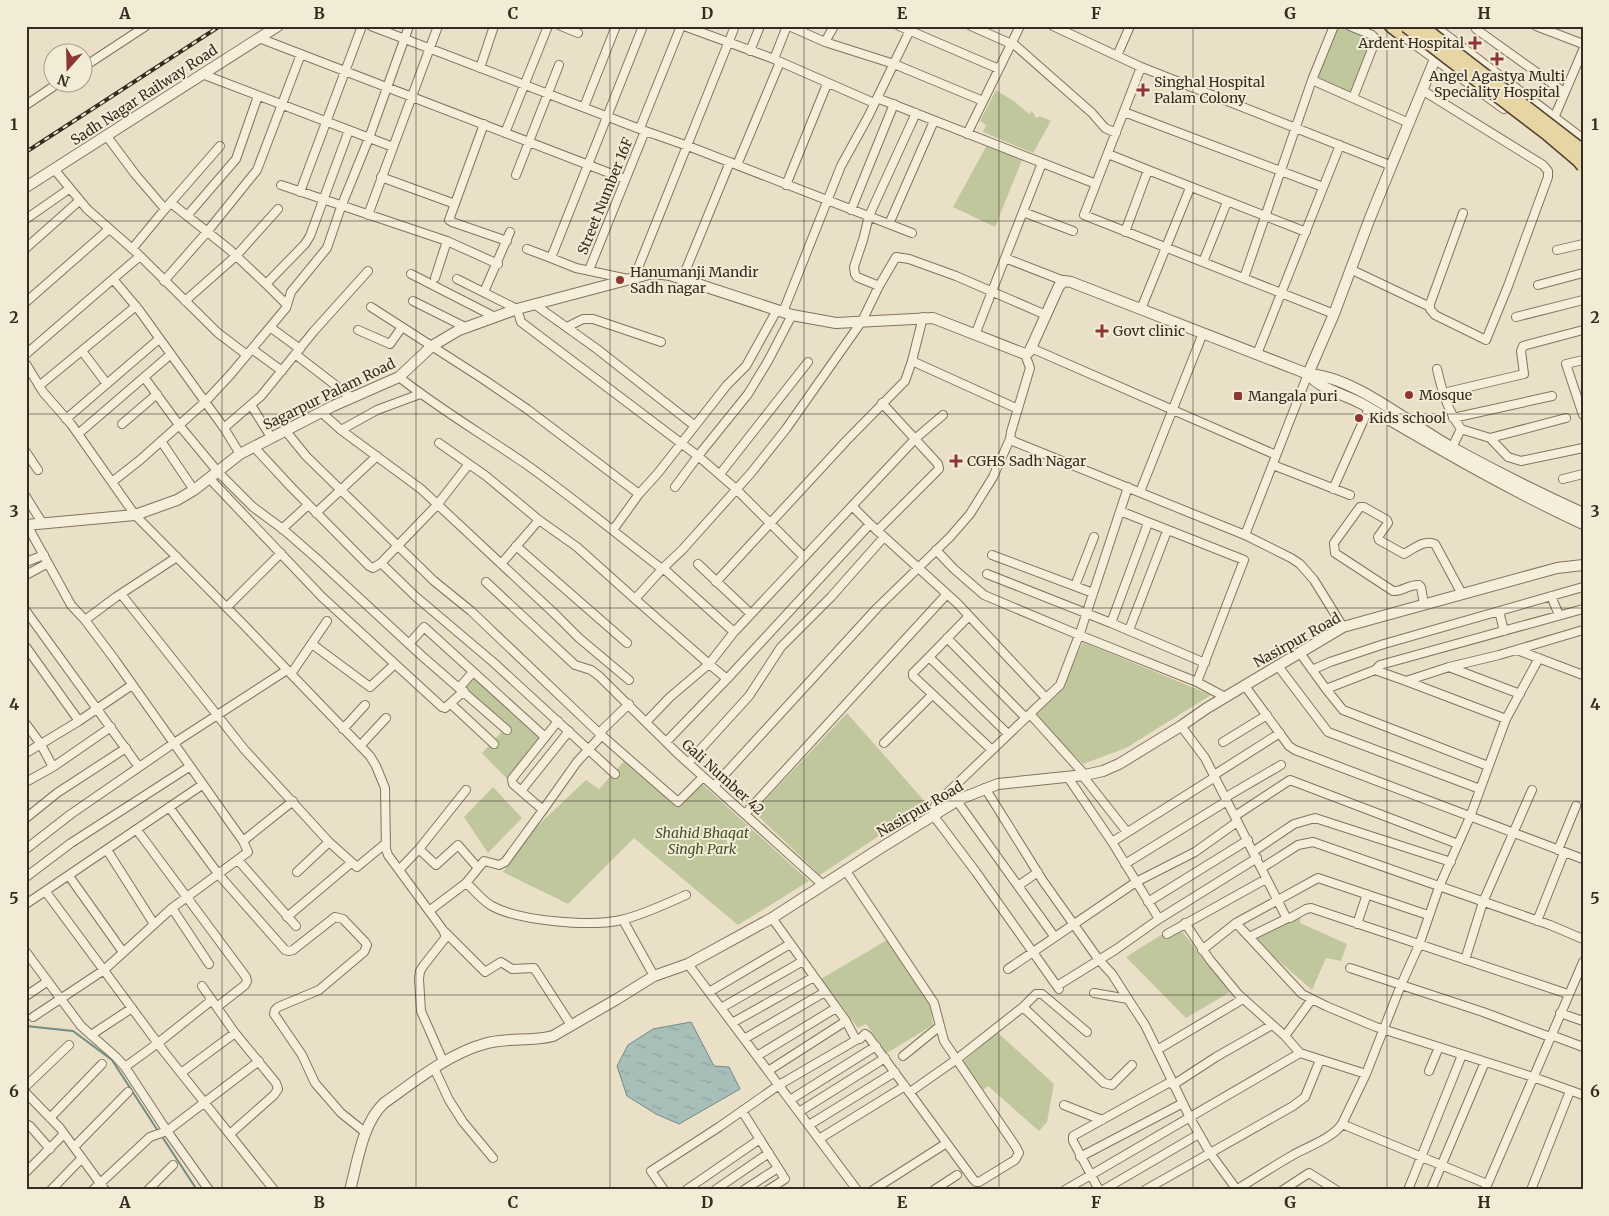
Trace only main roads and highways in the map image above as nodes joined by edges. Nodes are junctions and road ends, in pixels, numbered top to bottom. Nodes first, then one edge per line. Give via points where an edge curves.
1 (1421, 26) edge
2 (1398, 28) edge
3 (1583, 151) edge
4 (1583, 166) edge

1 - 3 main road, bridge
2 - 4 main road, bridge via 1546,133

